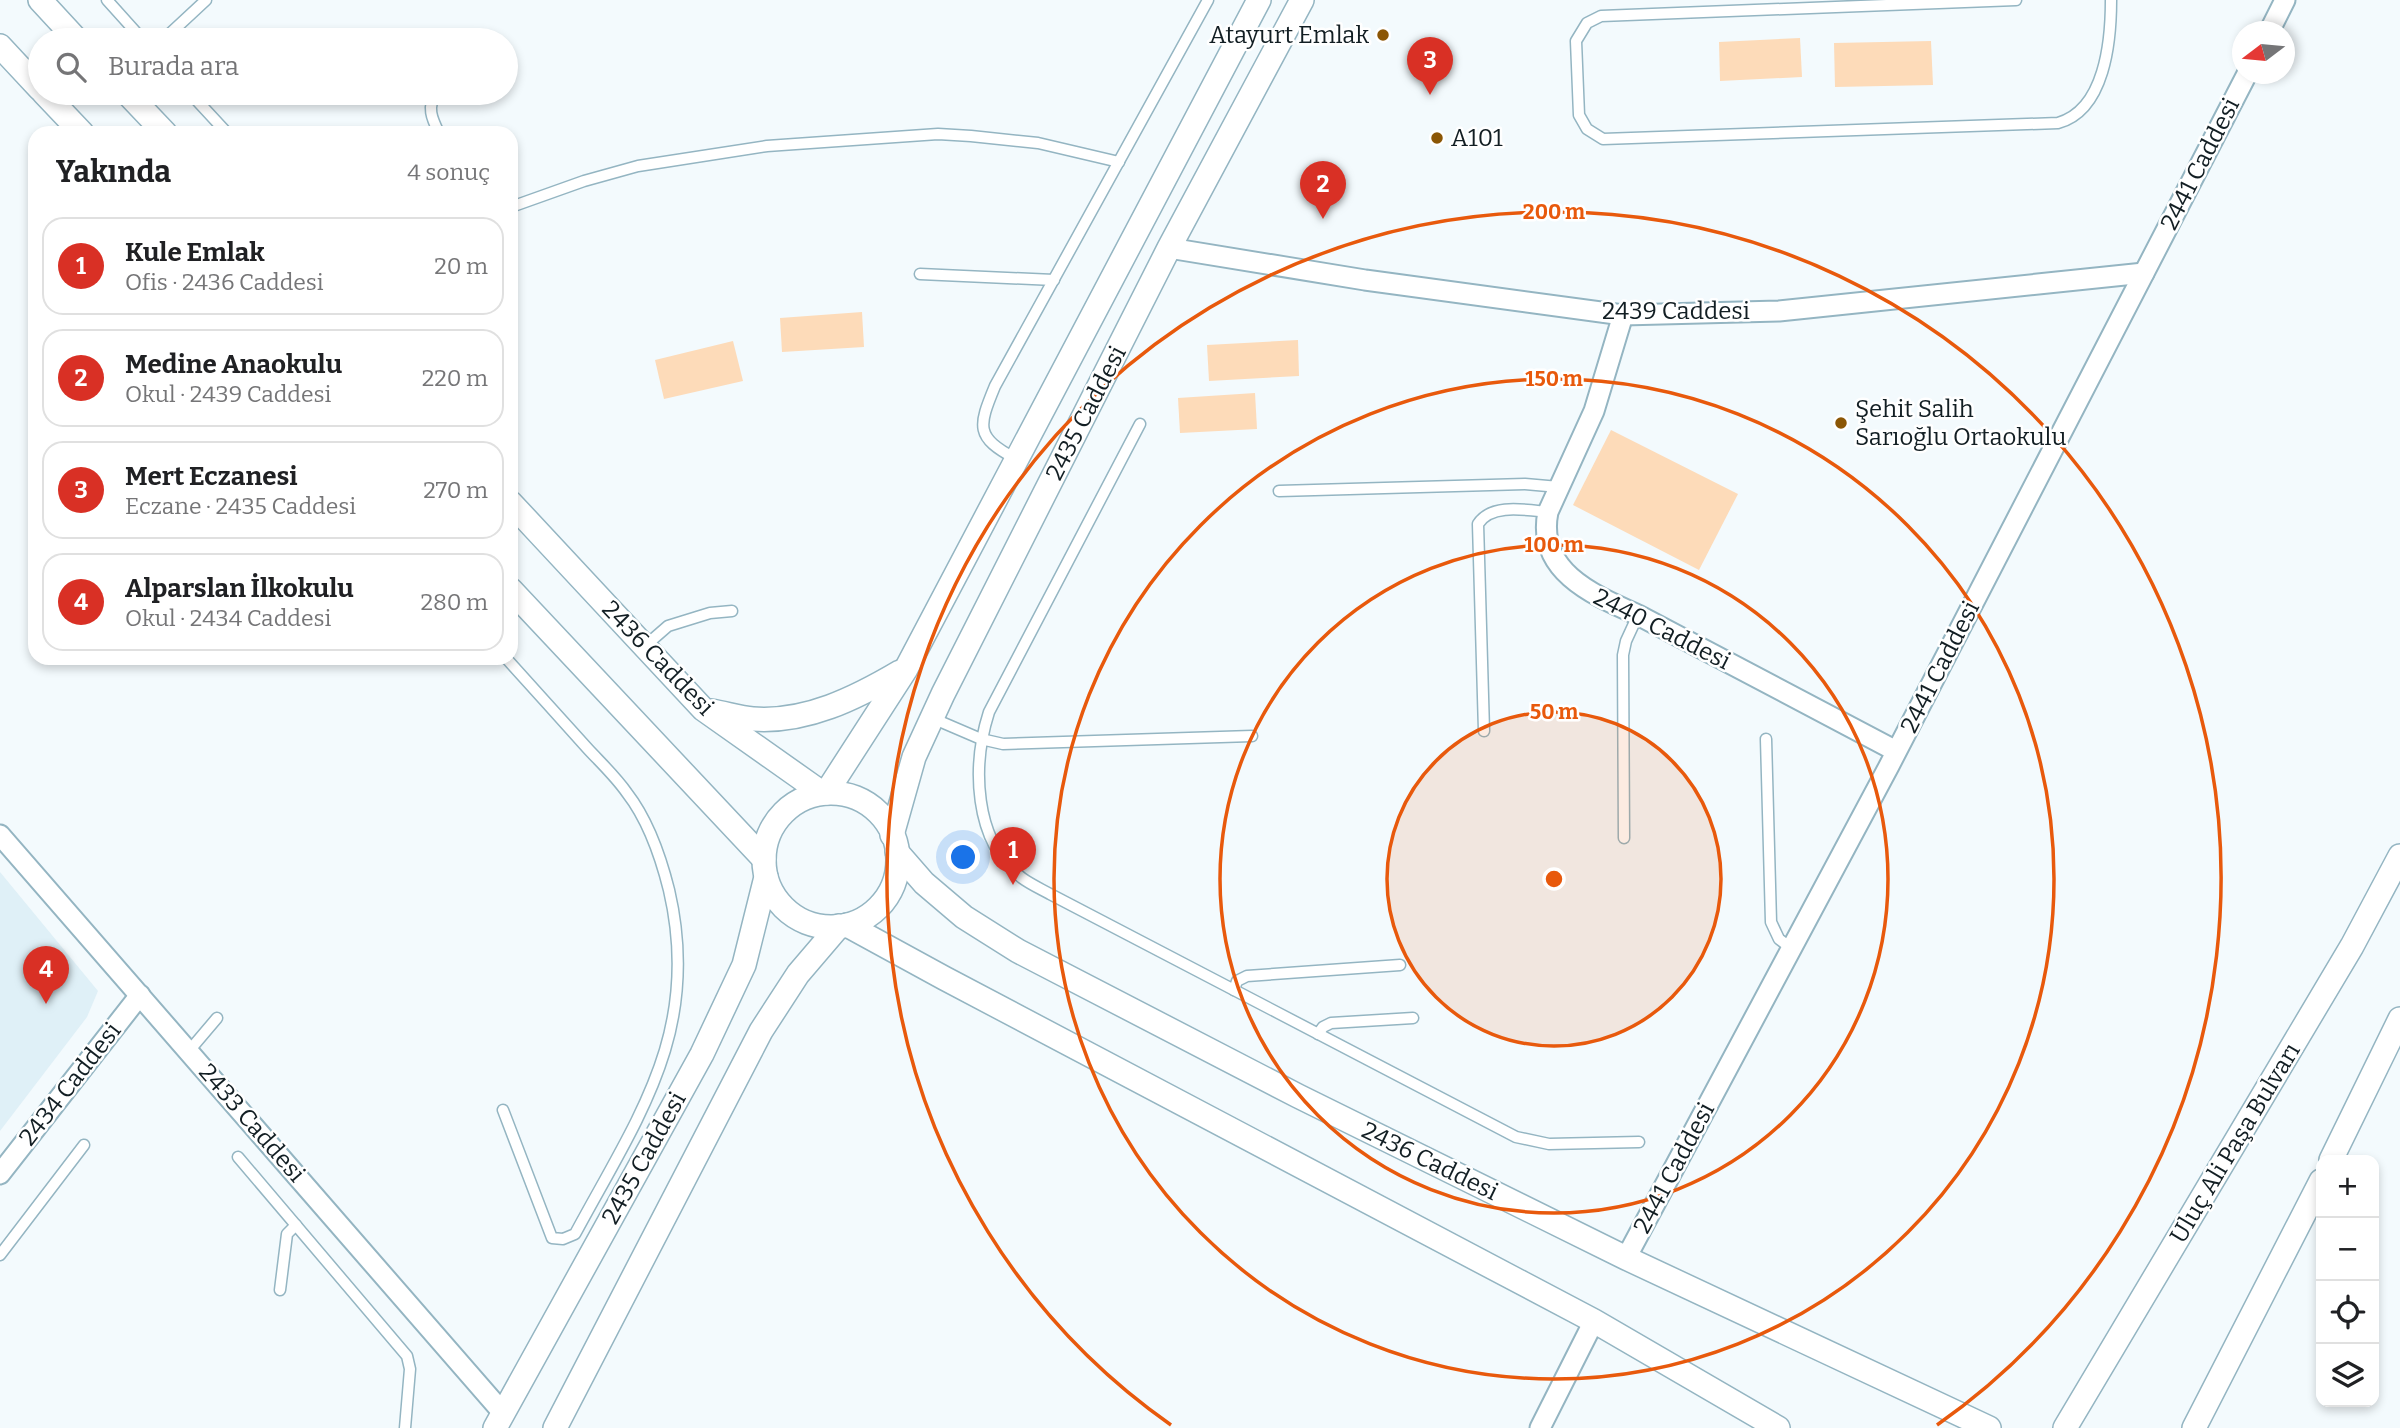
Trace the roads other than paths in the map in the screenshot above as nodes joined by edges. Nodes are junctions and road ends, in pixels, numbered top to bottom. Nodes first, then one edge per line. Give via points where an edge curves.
1 (40, 0) edge
2 (107, 0) edge
3 (206, 0) edge
4 (1208, 0) edge
5 (1259, 0) edge
6 (1302, 0) edge
7 (2016, 0) edge
8 (2111, 0) edge
9 (2285, 0) edge
10 (2274, 21) edge
11 (66, 28) edge
12 (132, 28) edge
13 (176, 28) edge
14 (0, 46) edge
15 (28, 76) edge
16 (2242, 84) edge
17 (55, 105) edge
18 (138, 105) edge
19 (201, 105) edge
20 (431, 105) edge
21 (75, 126) edge
22 (158, 126) edge
23 (220, 126) edge
24 (436, 126) edge
25 (1119, 162) junction
26 (518, 205) edge
27 (1169, 248) junction
28 (2144, 273) junction
29 (920, 274) dead end
30 (1054, 280) junction
31 (1623, 315) junction
32 (1140, 424) dead end
33 (1017, 460) junction
34 (1559, 487) junction
35 (1279, 491) dead end
36 (518, 511) edge
37 (1548, 512) junction
38 (518, 598) edge
39 (732, 611) dead end
40 (1638, 615) junction
41 (645, 647) junction
42 (512, 665) edge
43 (906, 669) junction
44 (704, 709) junction
45 (932, 718) junction
46 (1484, 731) dead end
47 (1252, 736) dead end
48 (981, 739) junction
49 (1766, 739) dead end
50 (1896, 751) junction
51 (824, 793) junction
52 (0, 835) edge
53 (1624, 838) dead end
54 (895, 843) junction
55 (2400, 856) edge
56 (765, 868) junction
57 (843, 925) junction
58 (1791, 948) junction
59 (1401, 965) dead end
60 (1234, 990) junction
61 (140, 995) junction
62 (217, 1018) dead end
63 (1413, 1018) dead end
64 (2400, 1019) edge
65 (1318, 1034) junction
66 (189, 1051) junction
67 (503, 1110) dead end
68 (1639, 1142) dead end
69 (84, 1145) dead end
70 (2333, 1155) edge
71 (238, 1157) dead end
72 (0, 1174) edge
73 (2316, 1191) edge
74 (296, 1225) junction
75 (0, 1255) edge
76 (1626, 1258) junction
77 (280, 1290) dead end
78 (1594, 1321) junction
79 (499, 1420) edge
80 (405, 1428) edge
81 (555, 1428) edge
82 (1540, 1428) edge
83 (1778, 1428) edge
84 (1990, 1428) edge
85 (2065, 1428) edge
86 (2194, 1428) edge

1 - 11 street
2 - 12 lane
3 - 13 lane
4 - 25 lane
5 - 33 street, 2435 Caddesi
6 - 27 street, 2435 Caddesi
7 - 8 lane via 1601,16 1587,23 1576,41 1579,115 1587,129 1603,139 2059,123 2075,117 2089,103 2108,46
9 - 10 street
14 - 15 street
16 - 28 street, 2441 Caddesi
17 - 21 street
18 - 22 street
19 - 23 lane
20 - 24 lane
25 - 26 lane via 1038,143 938,134 767,146 638,166
25 - 30 lane
27 - 31 street, 2439 Caddesi
27 - 45 street, 2435 Caddesi
28 - 31 street, 2439 Caddesi via 1779,311
28 - 50 street, 2441 Caddesi
29 - 30 lane
30 - 33 lane via 995,386 983,418 993,447
31 - 34 street, 2440 Caddesi via 1594,411
32 - 48 lane via 989,712
33 - 43 street, 2435 Caddesi
34 - 35 lane
34 - 37 street, 2440 Caddesi
36 - 41 street, 2436 Caddesi
37 - 40 street, 2440 Caddesi via 1544,529 1548,548 1563,571 1594,596
37 - 46 lane via 1493,512 1478,524
38 - 56 street
39 - 41 lane via 668,626
40 - 50 street, 2440 Caddesi
40 - 53 lane via 1623,655
41 - 44 street, 2436 Caddesi
42 - 67 lane via 628,793 666,878 678,969 672,1025 656,1079 575,1234 552,1238
43 - 44 street via 866,692 785,718 754,719
43 - 51 street, 2435 Caddesi
44 - 51 street, 2436 Caddesi
45 - 48 lane
45 - 54 street, 2435 Caddesi via 914,757
47 - 48 lane via 1003,744
48 - 60 lane via 978,789 985,820 1003,857 1022,878
49 - 58 lane via 1771,922 1779,939
50 - 58 street, 2441 Caddesi
51 - 54 street via 866,803 884,820
51 - 56 street, 2435 Caddesi via 797,802 778,819 769,834
52 - 61 street, 2433 Caddesi
54 - 57 street, 2435 Caddesi via 895,878 883,901 864,918
54 - 76 street, 2436 Caddesi via 924,883 964,918 1018,951
55 - 85 street, Uluç Ali Paşa Bulvarı via 2345,958
56 - 57 street via 778,900 797,918 821,926
56 - 79 street, 2435 Caddesi via 744,965 702,1054
57 - 78 street
57 - 81 street, 2435 Caddesi via 798,974 761,1031
58 - 76 street, 2441 Caddesi
59 - 60 lane via 1247,976 1237,981
60 - 65 lane
61 - 66 street, 2433 Caddesi
61 - 72 street, 2434 Caddesi
62 - 66 lane
63 - 65 lane via 1331,1023
64 - 70 street
65 - 68 lane via 1516,1137 1549,1144
66 - 79 street, 2433 Caddesi
69 - 75 lane
71 - 74 lane
73 - 86 street
74 - 77 lane via 287,1234
74 - 80 lane via 407,1356
76 - 84 street, 2436 Caddesi
78 - 82 street
78 - 83 street

